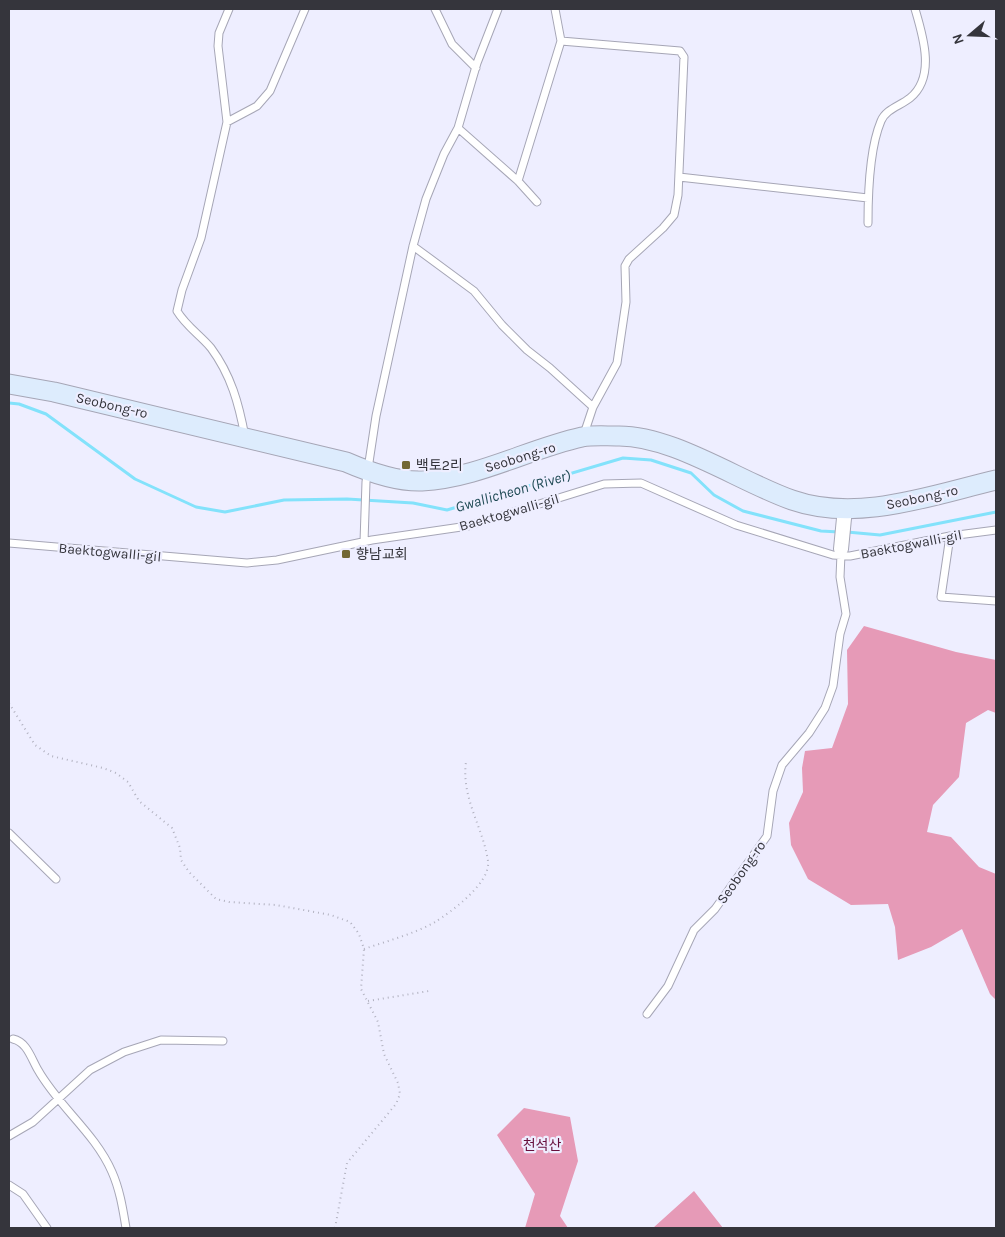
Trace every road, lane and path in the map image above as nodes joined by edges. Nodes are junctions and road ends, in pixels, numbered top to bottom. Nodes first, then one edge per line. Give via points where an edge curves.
1 (230, 9) edge
2 (305, 9) edge
3 (435, 9) edge
4 (498, 9) edge
5 (555, 9) edge
6 (915, 9) edge
7 (561, 41) junction
8 (476, 68) junction
9 (227, 122) junction
10 (458, 128) junction
11 (679, 177) junction
12 (518, 182) junction
13 (868, 198) junction
14 (537, 202) dead end
15 (868, 223) dead end
16 (413, 246) junction
17 (9, 384) edge
18 (593, 407) junction
19 (245, 437) junction
20 (583, 437) junction
21 (367, 477) junction
22 (996, 480) edge
23 (845, 508) junction
24 (996, 530) edge
25 (950, 536) junction
26 (364, 542) junction
27 (9, 543) edge
28 (841, 552) junction
29 (996, 601) edge
30 (9, 702) edge
31 (466, 762) dead end
32 (9, 833) edge
33 (56, 879) dead end
34 (364, 949) junction
35 (429, 991) dead end
36 (368, 1001) junction
37 (647, 1014) dead end
38 (13, 1039) dead end
39 (223, 1041) dead end
40 (57, 1098) junction
41 (9, 1136) edge
42 (9, 1185) edge
43 (48, 1228) edge
44 (126, 1228) edge
45 (335, 1228) edge

1 - 9 lane via 219,33 218,46
2 - 9 lane via 270,91 257,106
3 - 8 lane via 452,44
4 - 8 lane
5 - 7 lane
6 - 13 lane via 926,64 923,82 882,119 877,132
7 - 11 lane via 680,51 684,57
7 - 12 lane
8 - 10 lane
9 - 19 lane via 201,238 177,311 210,347 228,375 240,404
10 - 12 lane
10 - 16 lane via 426,199
11 - 13 lane
11 - 18 lane via 674,215 625,266 626,302 617,363
12 - 14 lane
13 - 15 lane
16 - 18 lane via 474,291 527,350
16 - 21 lane via 376,416
17 - 19 main road, Seobong-ro via 21,384
18 - 20 lane
19 - 21 main road, Seobong-ro via 346,462
20 - 21 main road, Seobong-ro via 448,478 421,481
20 - 23 main road, Seobong-ro via 636,437 688,453 794,500
21 - 26 lane
22 - 23 main road, Seobong-ro via 887,505
23 - 28 street
24 - 25 lane, Baektogwalli-gil
25 - 28 lane, Baektogwalli-gil
25 - 29 lane via 941,597
26 - 27 lane, Baektogwalli-gil via 247,564
26 - 28 lane, Baektogwalli-gil via 468,526 604,484 641,483 736,525 824,554
28 - 37 lane, Seobong-ro via 840,577 846,614 833,686 825,708 782,765 767,836 715,909 694,930 668,986
30 - 34 path via 35,745 51,756 103,768 128,782 138,801 172,828 181,860 216,899 276,904 341,918 350,922 359,934
31 - 34 path via 468,795 489,863 484,877 473,894 434,922
32 - 33 lane
34 - 36 path via 361,989
35 - 36 path
36 - 45 path via 378,1022 384,1054 400,1094 396,1104 347,1163
38 - 40 lane via 20,1040 25,1046
39 - 40 lane via 161,1040 124,1052 90,1070
40 - 41 lane via 32,1122
40 - 44 lane via 86,1129 112,1172
42 - 43 lane via 23,1194

